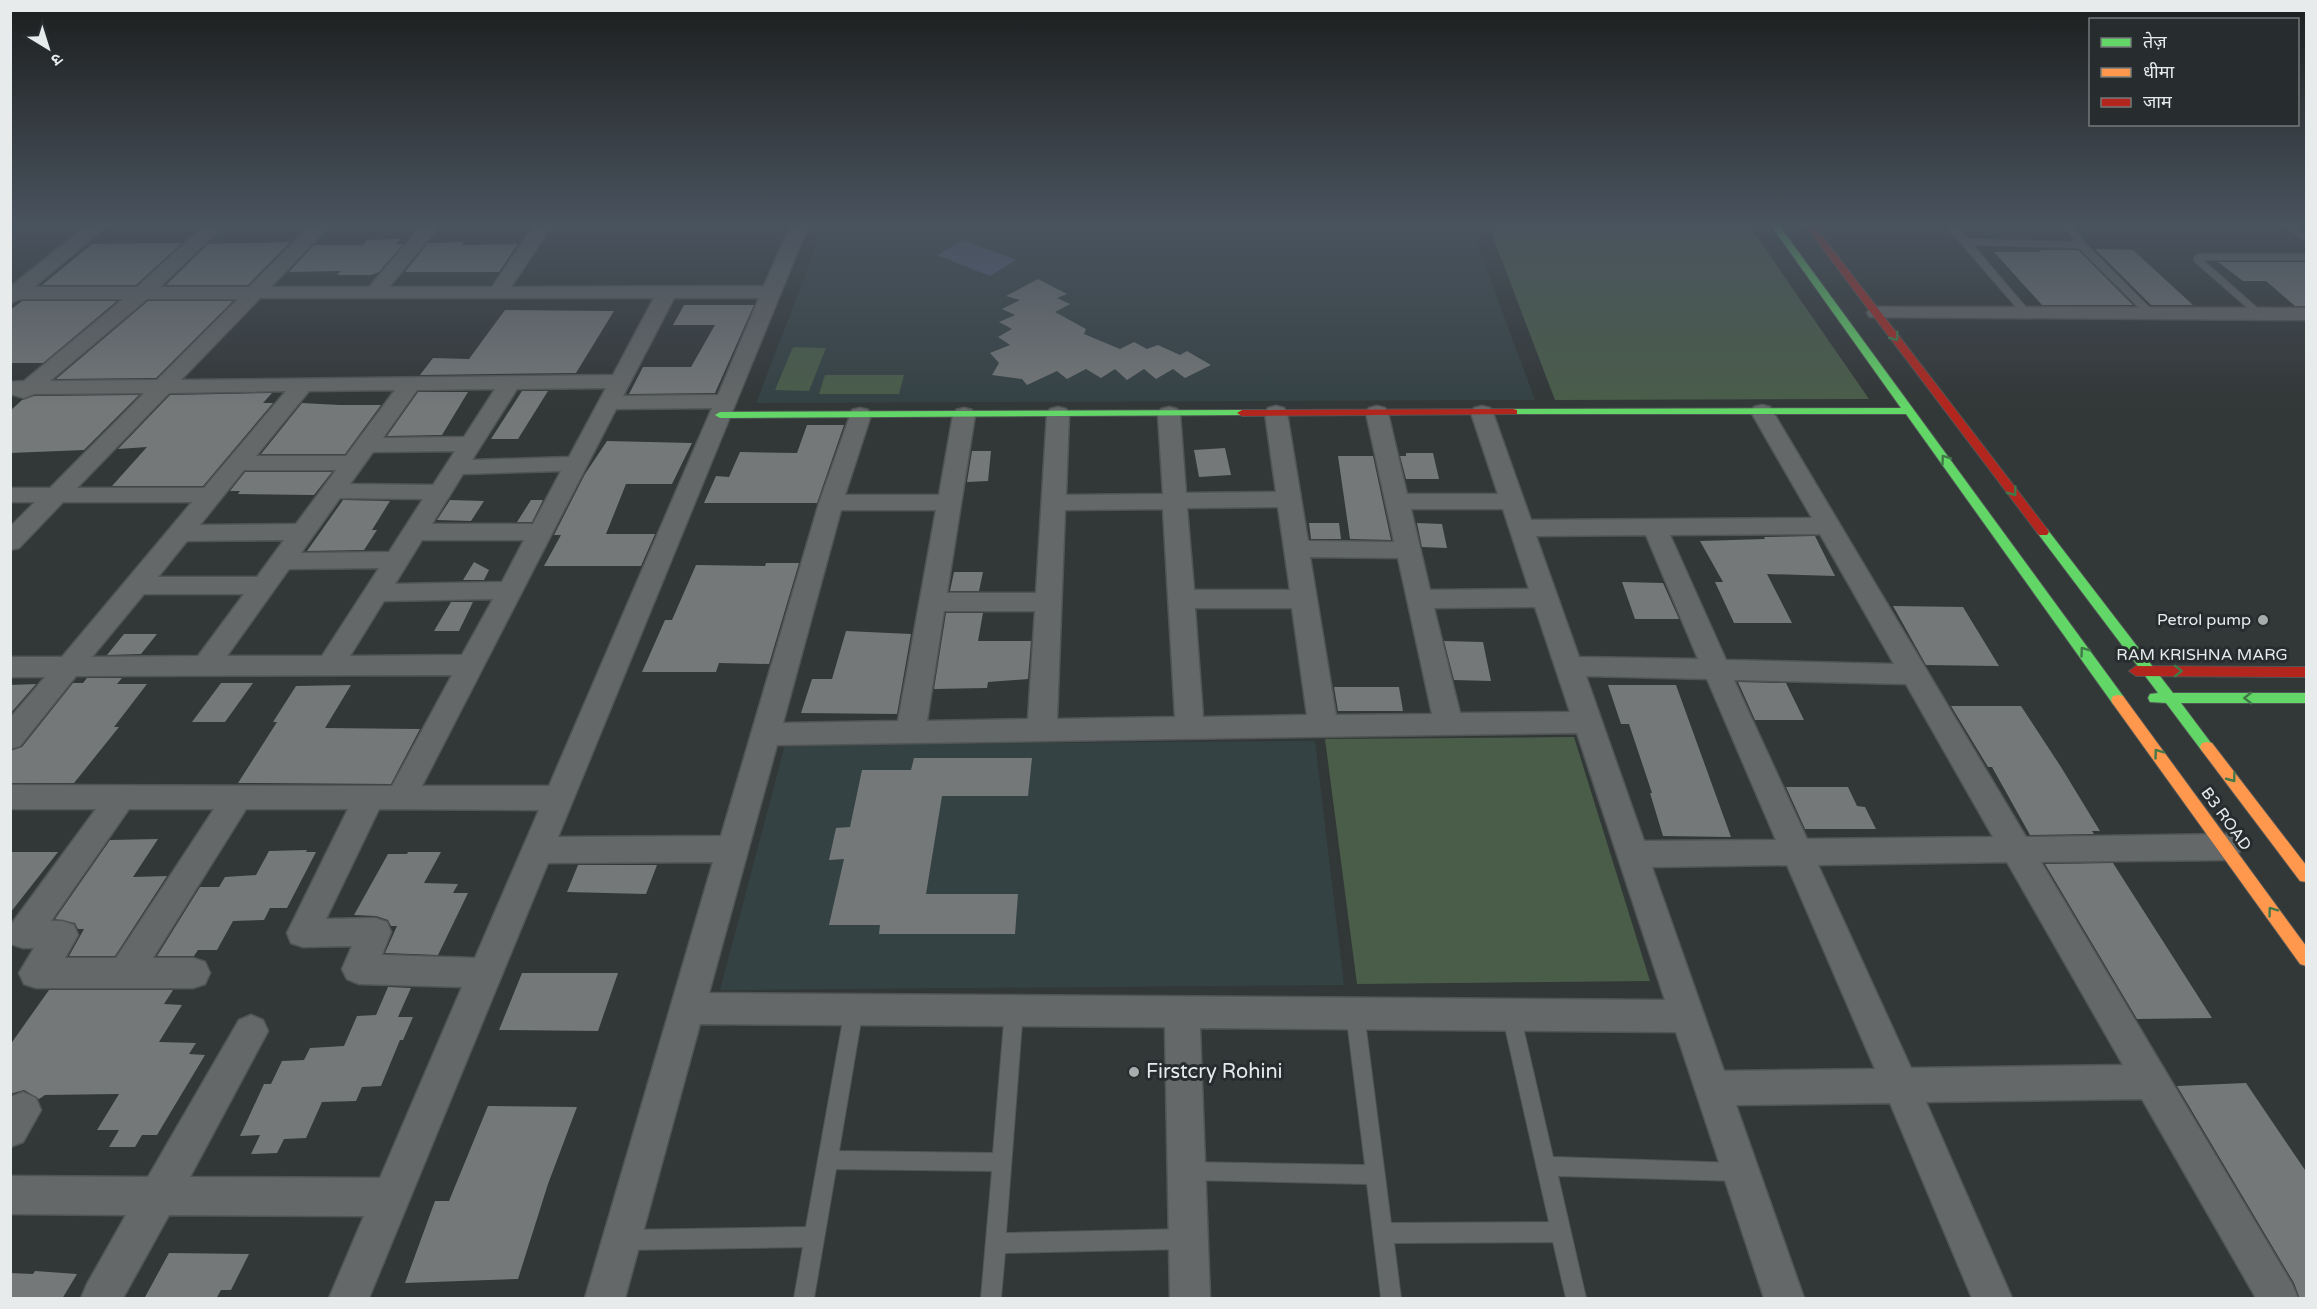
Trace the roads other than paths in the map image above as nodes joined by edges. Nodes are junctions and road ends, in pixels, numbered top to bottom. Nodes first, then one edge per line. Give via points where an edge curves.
1 (150, 285) edge
2 (261, 285) edge
3 (381, 285) edge
4 (502, 285) edge
5 (774, 285) edge
6 (1818, 285) edge
7 (1855, 285) edge
8 (2002, 285) edge
9 (2122, 285) edge
10 (2226, 285) edge
11 (667, 292) junction
12 (771, 292) junction
13 (142, 293) junction
14 (253, 293) junction
15 (374, 293) junction
16 (497, 293) junction
17 (12, 294) edge
18 (1877, 313) junction
19 (2026, 313) junction
20 (2151, 314) junction
21 (2307, 314) edge
22 (2259, 315) junction
23 (621, 381) junction
24 (510, 382) junction
25 (411, 383) junction
26 (303, 384) junction
27 (161, 386) junction
28 (20, 387) edge
29 (610, 403) junction
30 (10, 405) edge
31 (723, 408) junction
32 (1910, 411) junction
33 (1762, 412) junction
34 (1276, 413) junction
35 (1377, 413) junction
36 (1482, 413) junction
37 (1058, 414) junction
38 (1169, 414) junction
39 (860, 415) junction
40 (964, 415) junction
41 (471, 444) junction
42 (360, 454) junction
43 (237, 463) junction
44 (576, 464) junction
45 (456, 467) junction
46 (333, 491) junction
47 (440, 492) junction
48 (10, 495) edge
49 (59, 495) junction
50 (211, 495) junction
51 (1289, 499) junction
52 (1175, 501) junction
53 (1397, 501) junction
54 (949, 502) junction
55 (831, 503) junction
56 (1054, 503) junction
57 (1517, 515) junction
58 (1828, 526) junction
59 (1655, 528) junction
60 (303, 532) junction
61 (415, 532) junction
62 (540, 532) junction
63 (179, 533) junction
64 (10, 542) edge
65 (1296, 549) junction
66 (1408, 550) junction
67 (397, 560) junction
68 (282, 561) junction
69 (136, 585) junction
70 (264, 586) junction
71 (510, 590) junction
72 (376, 593) junction
73 (1545, 598) junction
74 (1181, 599) junction
75 (1304, 599) junction
76 (1419, 599) junction
77 (933, 602) junction
78 (1049, 602) junction
79 (330, 665) junction
80 (471, 665) junction
81 (206, 666) junction
82 (1569, 666) junction
83 (10, 667) edge
84 (69, 667) junction
85 (1715, 669) junction
86 (2098, 671) junction
87 (2151, 671) junction
88 (2307, 672) edge
89 (1915, 674) junction
90 (2118, 698) junction
91 (2171, 698) junction
92 (2307, 698) edge
93 (1588, 722) junction
94 (1448, 724) junction
95 (1323, 725) junction
96 (1190, 728) junction
97 (1042, 729) junction
98 (911, 731) junction
99 (766, 734) junction
100 (10, 738) edge
101 (10, 797) edge
102 (121, 797) junction
103 (238, 797) junction
104 (385, 798) junction
105 (559, 798) junction
106 (2226, 848) junction
107 (733, 849) junction
108 (538, 850) junction
109 (2017, 850) junction
110 (1798, 853) junction
111 (1633, 854) junction
112 (2307, 876) edge
113 (2307, 959) edge
114 (193, 973) dead end
115 (486, 973) junction
116 (124, 974) junction
117 (688, 1008) junction
118 (854, 1009) junction
119 (1014, 1010) junction
120 (1182, 1011) junction
121 (1355, 1013) junction
122 (1511, 1014) junction
123 (1688, 1016) junction
124 (251, 1031) dead end
125 (2152, 1082) junction
126 (1901, 1085) junction
127 (1712, 1088) junction
128 (828, 1160) junction
129 (1002, 1162) junction
130 (1546, 1166) junction
131 (1186, 1171) junction
132 (1741, 1172) junction
133 (1376, 1176) junction
134 (10, 1195) edge
135 (158, 1196) junction
136 (391, 1197) junction
137 (1561, 1232) junction
138 (1383, 1233) junction
139 (814, 1237) junction
140 (1188, 1239) junction
141 (622, 1240) junction
142 (995, 1243) junction
143 (100, 1299) edge
144 (349, 1299) edge
145 (605, 1299) edge
146 (804, 1299) edge
147 (991, 1299) edge
148 (1190, 1299) edge
149 (1391, 1299) edge
150 (1576, 1299) edge
151 (1784, 1299) edge
152 (1992, 1299) edge
153 (2278, 1299) edge

1 - 13 street
2 - 14 street
3 - 15 street
4 - 16 street
5 - 12 street
6 - 32 street, B3 ROAD
7 - 18 street, B3 ROAD
8 - 19 lane
9 - 20 lane
10 - 22 lane
11 - 12 street
11 - 16 street
11 - 23 street
12 - 31 street
13 - 14 street
13 - 17 street
13 - 28 street
14 - 15 street
14 - 27 street
15 - 16 street
18 - 19 street
18 -> 87 street, B3 ROAD
19 - 20 street
20 - 22 street
21 - 22 street
23 - 24 street
23 - 29 street
24 - 25 street
24 - 41 street
25 - 26 street
25 - 42 street
26 - 27 street
26 - 43 street
27 - 28 street
27 - 49 street
28 - 30 street
29 - 31 street
29 - 44 street
31 - 39 street
31 - 105 street
32 - 33 street
86 -> 32 street, B3 ROAD
33 - 36 street
33 - 58 street
34 - 35 street
34 - 38 street
34 - 51 street
35 - 36 street
35 - 53 street
36 - 57 street
37 - 38 street
37 - 40 street
37 - 56 street
38 - 52 street
39 - 40 street
39 - 55 street
40 - 54 street
41 - 42 street
41 - 45 street
42 - 43 street
42 - 46 street
43 - 50 street
44 - 45 street
44 - 62 street
45 - 47 street
46 - 47 street
46 - 60 street
47 - 61 street
48 - 49 street
49 - 50 street
49 - 64 street
50 - 63 street
51 - 52 street
51 - 65 street
52 - 56 street
52 - 74 street
53 - 57 street
53 - 66 street
54 - 55 street
54 - 77 street
55 - 99 street
56 - 78 street
57 - 59 street
57 - 73 street
58 - 59 street
58 - 89 street
59 - 85 street
60 - 63 street
60 - 68 street
61 - 62 street
61 - 67 street
62 - 71 street
63 - 69 street
65 - 66 street
65 - 75 street
66 - 76 street
67 - 68 street
67 - 72 street
68 - 70 street
69 - 70 street
69 - 84 street
70 - 81 street
71 - 72 street
71 - 80 street
72 - 79 street
73 - 76 street
73 - 82 street
74 - 75 street
74 - 96 street
75 - 95 street
76 - 94 street
77 - 78 street
77 - 98 street
78 - 97 street
79 - 80 street
79 - 81 street
80 - 104 street
81 - 84 street
82 - 85 street
82 - 93 street
83 - 84 street
84 - 100 street
85 - 89 street
85 - 110 street
86 - 87 street, RAM KRISHNA MARG
86 - 90 street, B3 ROAD
87 -> 88 street, RAM KRISHNA MARG
87 - 91 street, B3 ROAD
89 - 109 street
90 - 91 street
106 -> 90 street, B3 ROAD
92 -> 91 street
91 -> 112 street, B3 ROAD
93 - 94 street
93 - 111 street
94 - 95 street
95 - 96 street
96 - 97 street
97 - 98 street
98 - 99 street
99 - 107 street
101 - 102 street
102 - 103 street
102 - 116 street via 23,934 62,935 36,973
103 - 104 street
103 - 116 street
104 - 105 street
104 - 115 street via 303,933 375,932 359,969
105 - 108 street
106 - 109 street
113 -> 106 street, B3 ROAD
107 - 108 street
107 - 117 street
108 - 115 street
109 - 110 street
109 - 125 street
110 - 111 street
110 - 126 street
111 - 123 street
114 - 116 street
115 - 136 street
117 - 118 street
117 - 141 street
118 - 119 street
118 - 128 lane
119 - 120 street
119 - 129 lane
120 - 121 street
120 - 131 street
121 - 122 street
121 - 133 lane
122 - 123 street
122 - 130 lane
123 - 127 street
124 - 135 street
125 - 126 street
125 - 153 street
126 - 127 street
126 - 152 street
127 - 132 street
128 - 129 lane
128 - 139 lane
129 - 142 lane
130 - 132 lane
130 - 137 lane
131 - 133 lane
131 - 140 street
132 - 151 street
133 - 138 lane
134 - 135 street
135 - 136 street
135 - 143 street
136 - 144 street
137 - 138 lane
137 - 150 lane
138 - 149 lane
139 - 141 lane
139 - 146 lane
140 - 142 lane
140 - 148 street
141 - 145 street
142 - 147 lane

